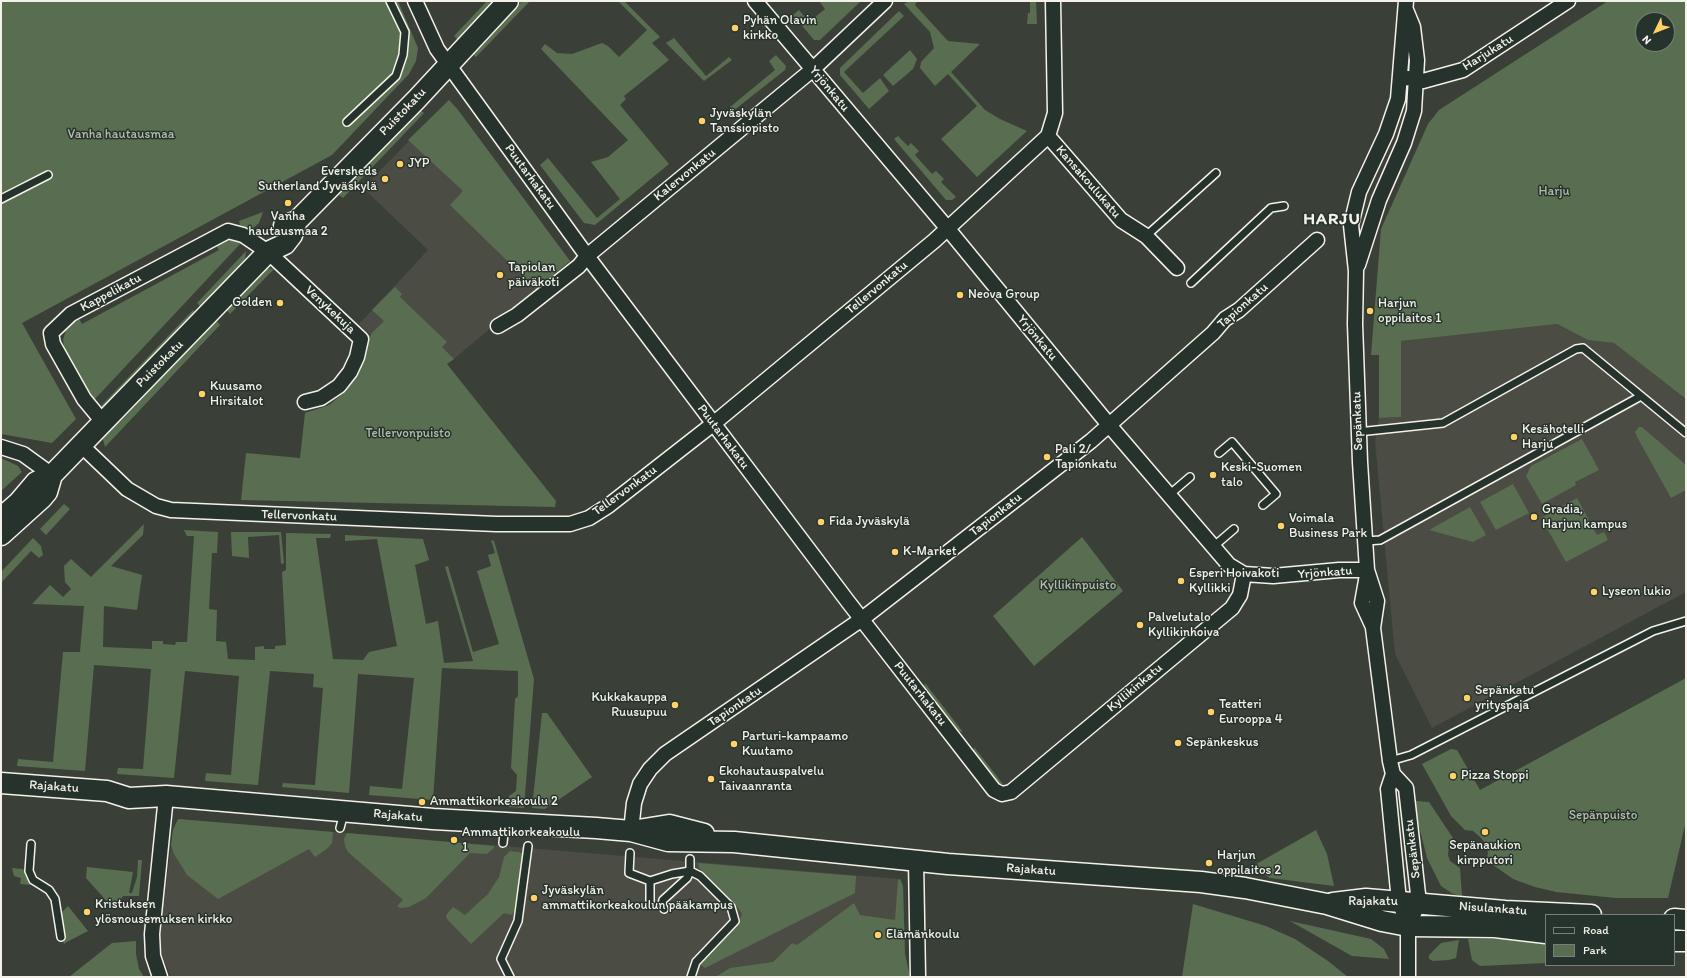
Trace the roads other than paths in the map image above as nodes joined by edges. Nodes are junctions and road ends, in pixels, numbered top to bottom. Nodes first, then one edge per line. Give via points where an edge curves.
1 (390, 1) edge
2 (415, 1) edge
3 (508, 1) edge
4 (755, 1) edge
5 (885, 1) edge
6 (1053, 1) edge
7 (1568, 1) edge
8 (1406, 5) edge
9 (448, 65) junction
10 (812, 70) junction
11 (1400, 78) junction
12 (1416, 80) junction
13 (347, 122) dead end
14 (1048, 136) junction
15 (1216, 173) dead end
16 (48, 175) dead end
17 (1, 199) edge
18 (1284, 206) dead end
19 (948, 229) junction
20 (1146, 236) junction
21 (1317, 240) dead end
22 (268, 252) junction
23 (587, 256) junction
24 (1177, 268) dead end
25 (1356, 271) junction
26 (1191, 283) dead end
27 (498, 326) dead end
28 (1641, 396) junction
29 (305, 402) dead end
30 (103, 422) junction
31 (713, 424) junction
32 (1109, 425) junction
33 (1358, 432) junction
34 (1686, 433) edge
35 (81, 446) junction
36 (1, 447) edge
37 (1220, 453) dead end
38 (52, 475) junction
39 (1190, 477) dead end
40 (1169, 495) junction
41 (1263, 505) dead end
42 (8, 517) edge
43 (1234, 529) dead end
44 (1, 534) edge
45 (1366, 541) junction
46 (1213, 547) junction
47 (1368, 570) junction
48 (1244, 574) junction
49 (862, 619) junction
50 (1686, 621) edge
51 (1392, 767) junction
52 (1, 783) edge
53 (1011, 792) joint
54 (166, 796) junction
55 (506, 823) junction
56 (631, 831) junction
57 (503, 843) dead end
58 (30, 844) dead end
59 (528, 846) dead end
60 (630, 853) dead end
61 (690, 859) dead end
62 (916, 860) junction
63 (690, 872) junction
64 (650, 881) junction
65 (1399, 901) junction
66 (650, 902) dead end
67 (1419, 903) junction
68 (1327, 904) junction
69 (664, 909) dead end
70 (1570, 914) edge
71 (1675, 919) edge
72 (1686, 920) edge
73 (1408, 926) junction
74 (1545, 933) edge
75 (61, 937) dead end
76 (1675, 941) edge
77 (1686, 941) edge
78 (160, 977) edge
79 (510, 977) edge
80 (690, 977) edge
81 (918, 977) edge
82 (1408, 977) edge

1 - 13 lane via 404,32 403,55 396,76
2 - 9 street, Puutarhakatu via 433,41
3 - 9 main road, Puistokatu
4 - 10 street, Yrjönkatu
5 - 10 street, Kalervonkatu
6 - 14 street, Kansakoulukatu via 1055,113
7 - 12 street, Harjukatu via 1463,70 1423,81
8 - 11 street, Sepänkatu via 1400,48
8 - 12 street, Sepänkatu via 1413,27 1417,60
9 - 22 main road, Puistokatu via 297,221 274,234
9 - 23 street, Puutarhakatu
10 - 19 street, Yrjönkatu
10 - 23 street, Kalervonkatu
11 - 12 street, Harjukatu
11 - 25 street, Sepänkatu via 1398,99 1386,134 1359,192 1351,225
12 - 25 street, Sepänkatu via 1414,111 1404,143 1379,200
14 - 19 street, Tellervonkatu
14 - 20 street, Kansakoulukatu via 1121,220
15 - 20 lane
16 - 17 lane
18 - 26 lane via 1271,208
19 - 31 street, Tellervonkatu
19 - 32 street, Yrjönkatu
20 - 24 street, Kansakoulukatu
21 - 32 street, Tapionkatu via 1240,310 1225,319 1213,334
22 - 29 street, Venykekuja via 361,340 350,372 339,386 321,398
22 - 30 main road, Puistokatu
22 - 30 street, Kappelikatu via 243,235 228,231 71,314 51,333 53,344 84,399
23 - 27 street, Kalervonkatu via 579,266 517,315
23 - 31 street, Puutarhakatu
25 - 33 street, Sepänkatu
28 - 33 lane via 1583,348 1576,349 1443,423
28 - 34 lane
28 - 45 lane via 1380,540
30 - 35 main road, Puistokatu
31 - 35 street, Tellervonkatu via 608,506 589,518 570,524 496,524 171,510 156,506 127,489
31 - 49 street, Puutarhakatu
32 - 40 street, Yrjönkatu
32 - 49 street, Tapionkatu
33 - 45 street, Sepänkatu
35 - 38 main road, Puistokatu
36 - 38 street via 23,454
37 - 41 lane via 1232,442 1257,471 1276,494
38 - 42 main road, Puistokatu via 47,492
39 - 40 lane
40 - 46 street, Yrjönkatu
42 - 44 main road, Puistokatu
43 - 46 lane
45 - 47 street, Sepänkatu
46 - 48 street, Yrjönkatu via 1229,565
47 - 48 street, Yrjönkatu via 1273,576
47 - 51 street, Sepänkatu via 1362,603 1373,628
48 - 53 street, Kyllikinkatu via 1240,595 1232,608
49 - 53 street, Puutarhakatu via 994,790 1002,794
49 - 56 street, Tapionkatu via 657,761 640,784 634,803
50 - 51 lane via 1653,631
51 - 65 street, Sepänkatu via 1388,789
51 - 67 street, Sepänkatu via 1406,788
52 - 54 main road, Rajakatu via 107,791 129,798
54 - 55 main road, Rajakatu via 342,820
54 - 78 street via 152,934 153,956
55 - 56 main road, Rajakatu
55 - 57 lane
56 - 62 main road, Rajakatu via 669,825 734,842
58 - 75 lane via 29,871 33,880 49,890 55,899
59 - 79 lane via 518,921 502,959
60 - 64 lane via 629,873
61 - 63 lane
62 - 68 main road, Rajakatu via 1201,882
62 - 81 street
63 - 64 lane
63 - 69 lane via 687,878 663,900
63 - 80 lane via 700,876 731,907 735,921 696,962
64 - 66 lane
65 - 67 main road, Rajakatu
65 - 68 main road, Rajakatu via 1366,899
65 - 73 street, Sepänkatu
67 - 70 main road, Nisulankatu
67 - 73 street, Sepänkatu
68 - 73 main road, Rajakatu
71 - 72 main road
73 - 74 main road, Nisulankatu via 1495,927
73 - 82 street, Sepänkatu
76 - 77 main road

